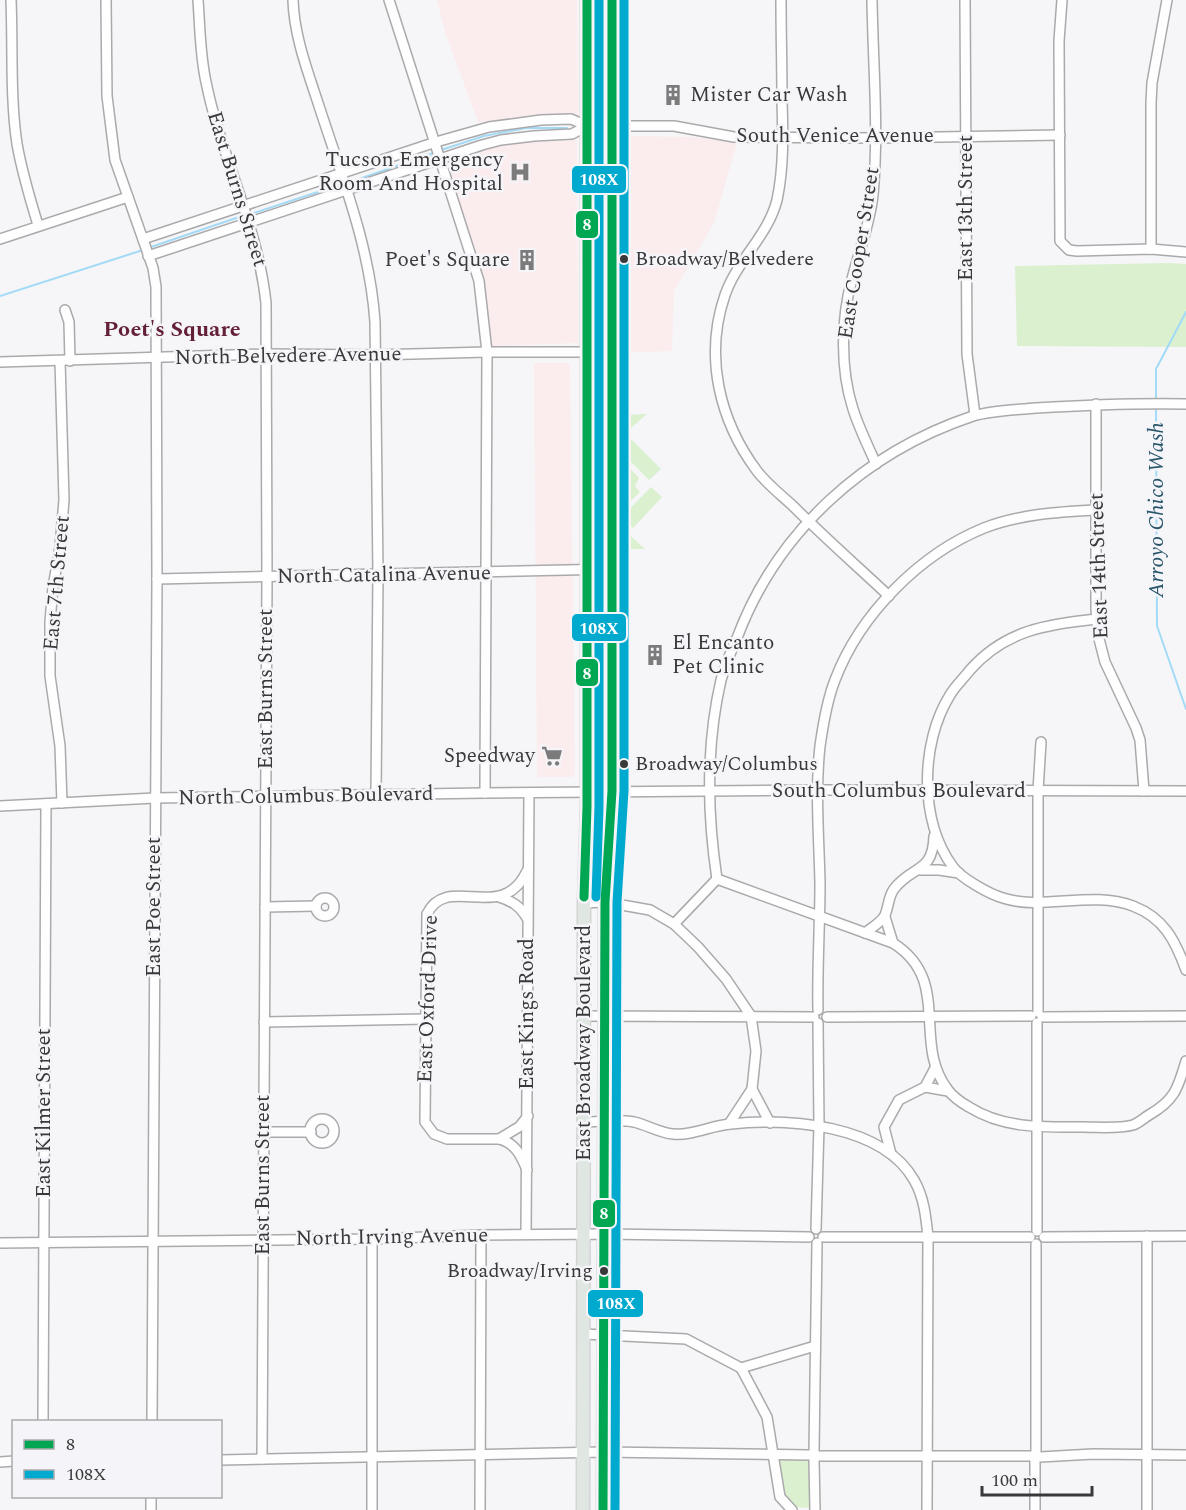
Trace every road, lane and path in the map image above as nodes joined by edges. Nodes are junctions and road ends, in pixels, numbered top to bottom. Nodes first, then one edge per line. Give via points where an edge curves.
1 (11, 0) edge
2 (106, 0) edge
3 (198, 0) edge
4 (293, 0) edge
5 (389, 0) edge
6 (587, 0) edge
7 (612, 0) edge
8 (781, 0) edge
9 (872, 0) edge
10 (965, 0) edge
11 (1062, 0) edge
12 (1167, 0) edge
13 (587, 126) junction
14 (612, 126) junction
15 (1060, 135) junction
16 (966, 136) junction
17 (783, 137) junction
18 (875, 138) junction
19 (436, 142) junction
20 (441, 159) junction
21 (587, 162) junction
22 (340, 173) junction
23 (346, 191) junction
24 (128, 197) junction
25 (243, 205) junction
26 (249, 224) junction
27 (38, 225) junction
28 (0, 238) edge
29 (143, 239) junction
30 (612, 248) junction
31 (1151, 249) junction
32 (1186, 252) edge
33 (148, 256) junction
34 (65, 310) dead end
35 (487, 352) junction
36 (587, 352) junction
37 (267, 354) junction
38 (612, 354) junction
39 (375, 355) junction
40 (157, 357) junction
41 (65, 361) junction
42 (0, 362) edge
43 (1096, 404) junction
44 (1186, 404) edge
45 (975, 415) junction
46 (876, 464) junction
47 (1096, 510) junction
48 (808, 521) junction
49 (612, 569) junction
50 (587, 570) junction
51 (486, 573) junction
52 (378, 574) junction
53 (267, 578) junction
54 (157, 579) junction
55 (889, 596) junction
56 (1097, 620) junction
57 (1041, 742) dead end
58 (819, 790) junction
59 (612, 791) junction
60 (710, 791) junction
61 (928, 791) junction
62 (1038, 791) junction
63 (1144, 791) junction
64 (1186, 791) edge
65 (587, 792) junction
66 (485, 793) junction
67 (529, 793) junction
68 (376, 794) junction
69 (265, 797) junction
70 (155, 798) junction
71 (62, 803) junction
72 (46, 804) junction
73 (0, 806) edge
74 (934, 830) junction
75 (920, 870) junction
76 (527, 871) junction
77 (959, 874) junction
78 (717, 879) junction
79 (499, 897) junction
80 (1038, 901) junction
81 (584, 903) junction
82 (605, 903) junction
83 (316, 906) dead end
84 (265, 907) junction
85 (820, 917) junction
86 (885, 917) junction
87 (527, 918) junction
88 (674, 924) junction
89 (865, 933) junction
90 (893, 943) junction
91 (1186, 970) edge
92 (584, 1016) junction
93 (605, 1016) junction
94 (751, 1016) junction
95 (929, 1016) junction
96 (1186, 1016) edge
97 (819, 1017) junction
98 (1037, 1017) junction
99 (426, 1019) junction
100 (264, 1022) junction
101 (1186, 1061) edge
102 (935, 1068) junction
103 (925, 1087) junction
104 (753, 1089) junction
105 (948, 1091) junction
106 (528, 1116) junction
107 (584, 1122) junction
108 (604, 1122) junction
109 (770, 1123) junction
110 (729, 1124) junction
111 (819, 1126) junction
112 (884, 1127) junction
113 (1037, 1127) junction
114 (264, 1132) junction
115 (311, 1132) dead end
116 (866, 1138) junction
117 (499, 1139) junction
118 (891, 1154) junction
119 (527, 1170) junction
120 (526, 1234) junction
121 (583, 1234) junction
122 (604, 1234) junction
123 (481, 1235) junction
124 (816, 1236) junction
125 (1147, 1236) junction
126 (1186, 1236) edge
127 (928, 1237) junction
128 (1037, 1237) junction
129 (372, 1239) junction
130 (263, 1240) junction
131 (44, 1242) junction
132 (152, 1242) junction
133 (0, 1243) edge
134 (583, 1334) junction
135 (604, 1334) junction
136 (815, 1346) junction
137 (741, 1368) junction
138 (43, 1420) edge
139 (152, 1420) edge
140 (603, 1452) junction
141 (583, 1454) junction
142 (774, 1454) junction
143 (1147, 1455) junction
144 (1186, 1455) edge
145 (479, 1456) junction
146 (813, 1456) junction
147 (1035, 1456) junction
148 (927, 1457) junction
149 (371, 1458) junction
150 (262, 1459) junction
151 (222, 1460) edge
152 (372, 1510) edge
153 (480, 1510) edge
154 (583, 1510) edge
155 (603, 1510) edge
156 (792, 1510) edge
157 (814, 1510) edge
158 (927, 1510) edge
159 (1035, 1510) edge
160 (1147, 1510) edge

1 - 27 street via 17,144
2 - 24 street, East Poe Street via 111,133 115,160
3 - 25 street, East Burns Street via 206,81
4 - 22 street via 302,53
5 - 19 street
6 - 13 main road, East Broadway Boulevard
7 - 14 main road, East Broadway Boulevard
8 - 17 street
9 - 18 street, East Cooper Street
10 - 16 street, East 13th Street
11 - 15 street
12 - 31 street via 1152,93
13 - 14 street, South Venice Avenue
13 - 19 street via 571,119 541,120 489,127
13 - 20 street via 572,134 501,140
13 - 21 main road, East Broadway Boulevard
14 - 17 street, South Venice Avenue via 674,126 734,137
14 - 30 main road, East Broadway Boulevard
15 - 16 street, South Venice Avenue
15 - 31 street via 1060,241 1069,250
16 - 18 street, South Venice Avenue
16 - 45 street, East 13th Street via 968,354
17 - 18 street, South Venice Avenue
17 - 48 street via 776,202 725,295 714,353 718,388 740,445 758,472
18 - 46 street, East Cooper Street via 873,195 851,280 844,341 852,408
19 - 20 street
19 - 22 street
20 - 23 street
20 - 35 street via 479,280
21 - 30 main road via 599,207 601,240
21 - 36 main road, East Broadway Boulevard
22 - 23 street
22 - 25 street
23 - 26 street
23 - 39 street via 373,288
24 - 27 street
24 - 29 street, East Poe Street
25 - 26 street, East Burns Street
25 - 29 street
26 - 33 street
26 - 37 street, East Burns Street via 263,275
27 - 28 street
29 - 33 street, East Poe Street
30 - 38 main road, East Broadway Boulevard
31 - 32 street
33 - 40 street, East Poe Street via 156,287
34 - 41 street, East 7th Street via 69,322
35 - 36 street, North Belvedere Avenue
35 - 39 street, North Belvedere Avenue
35 - 51 street
36 - 38 street, North Belvedere Avenue
36 - 50 main road, East Broadway Boulevard
37 - 39 street, North Belvedere Avenue
37 - 40 street, North Belvedere Avenue
37 - 53 street, East Burns Street
38 - 49 main road, East Broadway Boulevard
39 - 52 street
40 - 41 street, North Belvedere Avenue
40 - 54 street, East Poe Street
41 - 42 street, North Belvedere Avenue
41 - 71 street, East 7th Street via 64,500 51,611 50,676 60,746
43 - 44 street
43 - 45 street
43 - 47 street, East 14th Street
45 - 46 street
46 - 48 street via 831,497
47 - 55 street via 1052,513 986,528 919,566
47 - 56 street, East 14th Street
48 - 55 street
48 - 60 street via 777,558 757,591 728,661 714,718
49 - 50 street, North Catalina Avenue
49 - 59 main road, East Broadway Boulevard
50 - 51 street, North Catalina Avenue
50 - 65 main road, East Broadway Boulevard
51 - 52 street, North Catalina Avenue
51 - 66 street
52 - 53 street, North Catalina Avenue
52 - 68 street
53 - 54 street, North Catalina Avenue
53 - 69 street, East Burns Street
54 - 70 street, East Poe Street
55 - 58 street via 866,625 835,680 820,747
56 - 61 street via 1023,632 994,648 972,668 950,694 937,723 929,754
56 - 63 street, East 14th Street via 1105,662 1140,740
57 - 62 street
58 - 60 street, South Columbus Boulevard
58 - 61 street, South Columbus Boulevard
58 - 85 street
59 - 60 street, South Columbus Boulevard
59 - 65 street, North Columbus Boulevard
59 - 82 main road, East Broadway Boulevard
60 - 78 street
61 - 62 street, South Columbus Boulevard
61 - 74 street
62 - 63 street, South Columbus Boulevard
62 - 80 street
63 - 64 street, South Columbus Boulevard
65 - 67 street, North Columbus Boulevard
65 - 81 main road, East Broadway Boulevard
66 - 67 street, North Columbus Boulevard
66 - 68 street, North Columbus Boulevard
67 - 76 street, East Kings Road
68 - 69 street, North Columbus Boulevard
69 - 70 street, North Columbus Boulevard
69 - 84 street, East Burns Street
70 - 71 street, North Columbus Boulevard
70 - 132 street, East Poe Street
71 - 72 street, North Columbus Boulevard
72 - 73 street, North Columbus Boulevard
72 - 131 street, East Kilmer Street
74 - 75 street via 932,854
74 - 77 street via 939,845
75 - 77 street
75 - 86 street via 895,888
76 - 79 street via 517,887
76 - 87 street, East Kings Road
77 - 80 street via 1002,898
78 - 85 street
78 - 88 street
79 - 87 street via 521,908
79 - 99 street, East Oxford Drive via 455,896 431,904 427,915
80 - 91 street via 1089,899 1132,906 1169,931
80 - 98 street
81 - 82 street
81 - 92 main road, East Broadway Boulevard
82 - 88 street via 650,910
82 - 93 main road, East Broadway Boulevard
83 - 84 street
84 - 100 street, East Burns Street
85 - 89 street
85 - 97 street
86 - 89 street
86 - 90 street
87 - 106 street, East Kings Road
88 - 94 street via 727,980
89 - 90 street
90 - 95 street via 910,956 926,983
92 - 93 street
92 - 107 main road, East Broadway Boulevard
93 - 94 street
93 - 108 main road, East Broadway Boulevard
94 - 97 street
94 - 104 street via 756,1051
95 - 97 street
95 - 98 street
95 - 102 street
96 - 98 street
97 - 111 street
98 - 113 street
99 - 100 street
99 - 117 street, East Oxford Drive via 425,1122 434,1134 447,1139
100 - 114 street, East Burns Street
101 - 113 street via 1172,1098 1133,1125
102 - 103 street
102 - 105 street
103 - 105 street
103 - 112 street via 899,1100
104 - 109 street
104 - 110 street
105 - 113 street via 983,1116
106 - 117 street via 519,1127
106 - 119 street, East Kings Road
107 - 108 street
107 - 121 main road, East Broadway Boulevard
108 - 110 street via 632,1122 673,1134
108 - 122 main road, East Broadway Boulevard
109 - 110 street
109 - 111 street
111 - 116 street
111 - 124 street
112 - 116 street
112 - 118 street
113 - 128 street
114 - 115 street
114 - 130 street, East Burns Street
116 - 118 street
117 - 119 street via 517,1149
118 - 127 street via 902,1163 921,1196
119 - 120 street, East Kings Road
120 - 121 street, North Irving Avenue
120 - 123 street, North Irving Avenue
121 - 122 street, North Irving Avenue
121 - 134 main road, East Broadway Boulevard
122 - 124 street, North Irving Avenue
122 - 135 main road, East Broadway Boulevard
123 - 129 street, North Irving Avenue
123 - 145 street
124 - 127 street, North Irving Avenue
124 - 136 street
125 - 126 street, North Irving Avenue
125 - 128 street, North Irving Avenue
125 - 143 street
127 - 128 street, North Irving Avenue
127 - 148 street
128 - 147 street
129 - 130 street, North Irving Avenue
129 - 149 street
130 - 132 street, North Irving Avenue
130 - 150 street, East Burns Street
131 - 132 street, North Irving Avenue
131 - 133 street, North Irving Avenue
131 - 138 street, East Kilmer Street
132 - 139 street, East Poe Street
134 - 135 street
134 - 141 main road, East Broadway Boulevard
135 - 137 street via 686,1339
135 - 140 main road, East Broadway Boulevard
136 - 137 street
136 - 146 street
137 - 142 street via 767,1417
140 - 141 street
140 - 142 street
140 - 155 main road, East Broadway Boulevard
141 - 145 street
141 - 154 main road, East Broadway Boulevard
142 - 146 street
142 - 156 street via 780,1497
143 - 144 street
143 - 147 street
143 - 160 street
145 - 149 street
145 - 153 street
146 - 148 street
146 - 157 street
147 - 148 street
147 - 159 street
148 - 158 street
149 - 150 street
149 - 152 street
150 - 151 street

